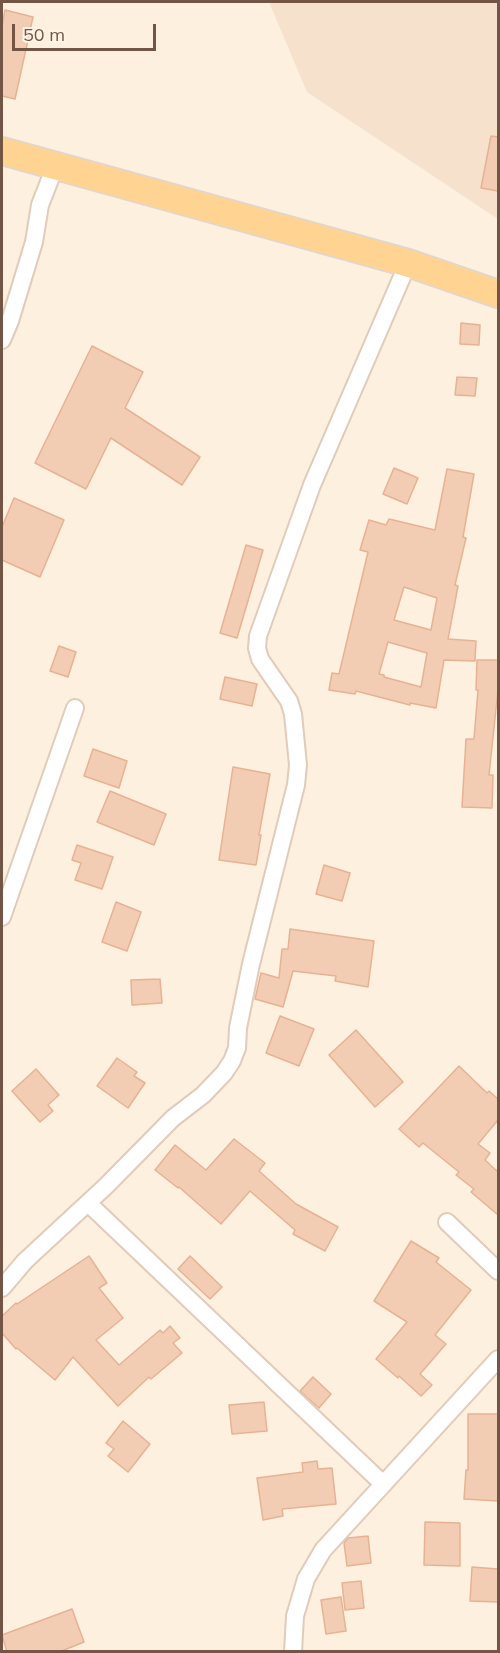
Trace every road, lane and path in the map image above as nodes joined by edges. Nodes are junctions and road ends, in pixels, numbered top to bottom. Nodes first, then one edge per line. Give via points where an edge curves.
1 (2, 151) edge
2 (56, 165) junction
3 (408, 263) junction
4 (498, 294) edge
5 (2, 340) edge
6 (75, 708) dead end
7 (2, 917) edge
8 (88, 1203) junction
9 (447, 1222) dead end
10 (498, 1271) edge
11 (2, 1288) edge
12 (498, 1359) edge
13 (382, 1483) junction
14 (293, 1652) edge

1 - 2 main road
2 - 3 main road
2 - 5 street via 40,205 34,242
3 - 4 main road
3 - 8 street via 312,484 258,636 260,659 291,707 298,765 250,964 237,1048 224,1073 203,1095 173,1118
6 - 7 street
8 - 11 street
8 - 13 street
9 - 10 street
12 - 13 street
13 - 14 street via 323,1550 306,1579 295,1616

